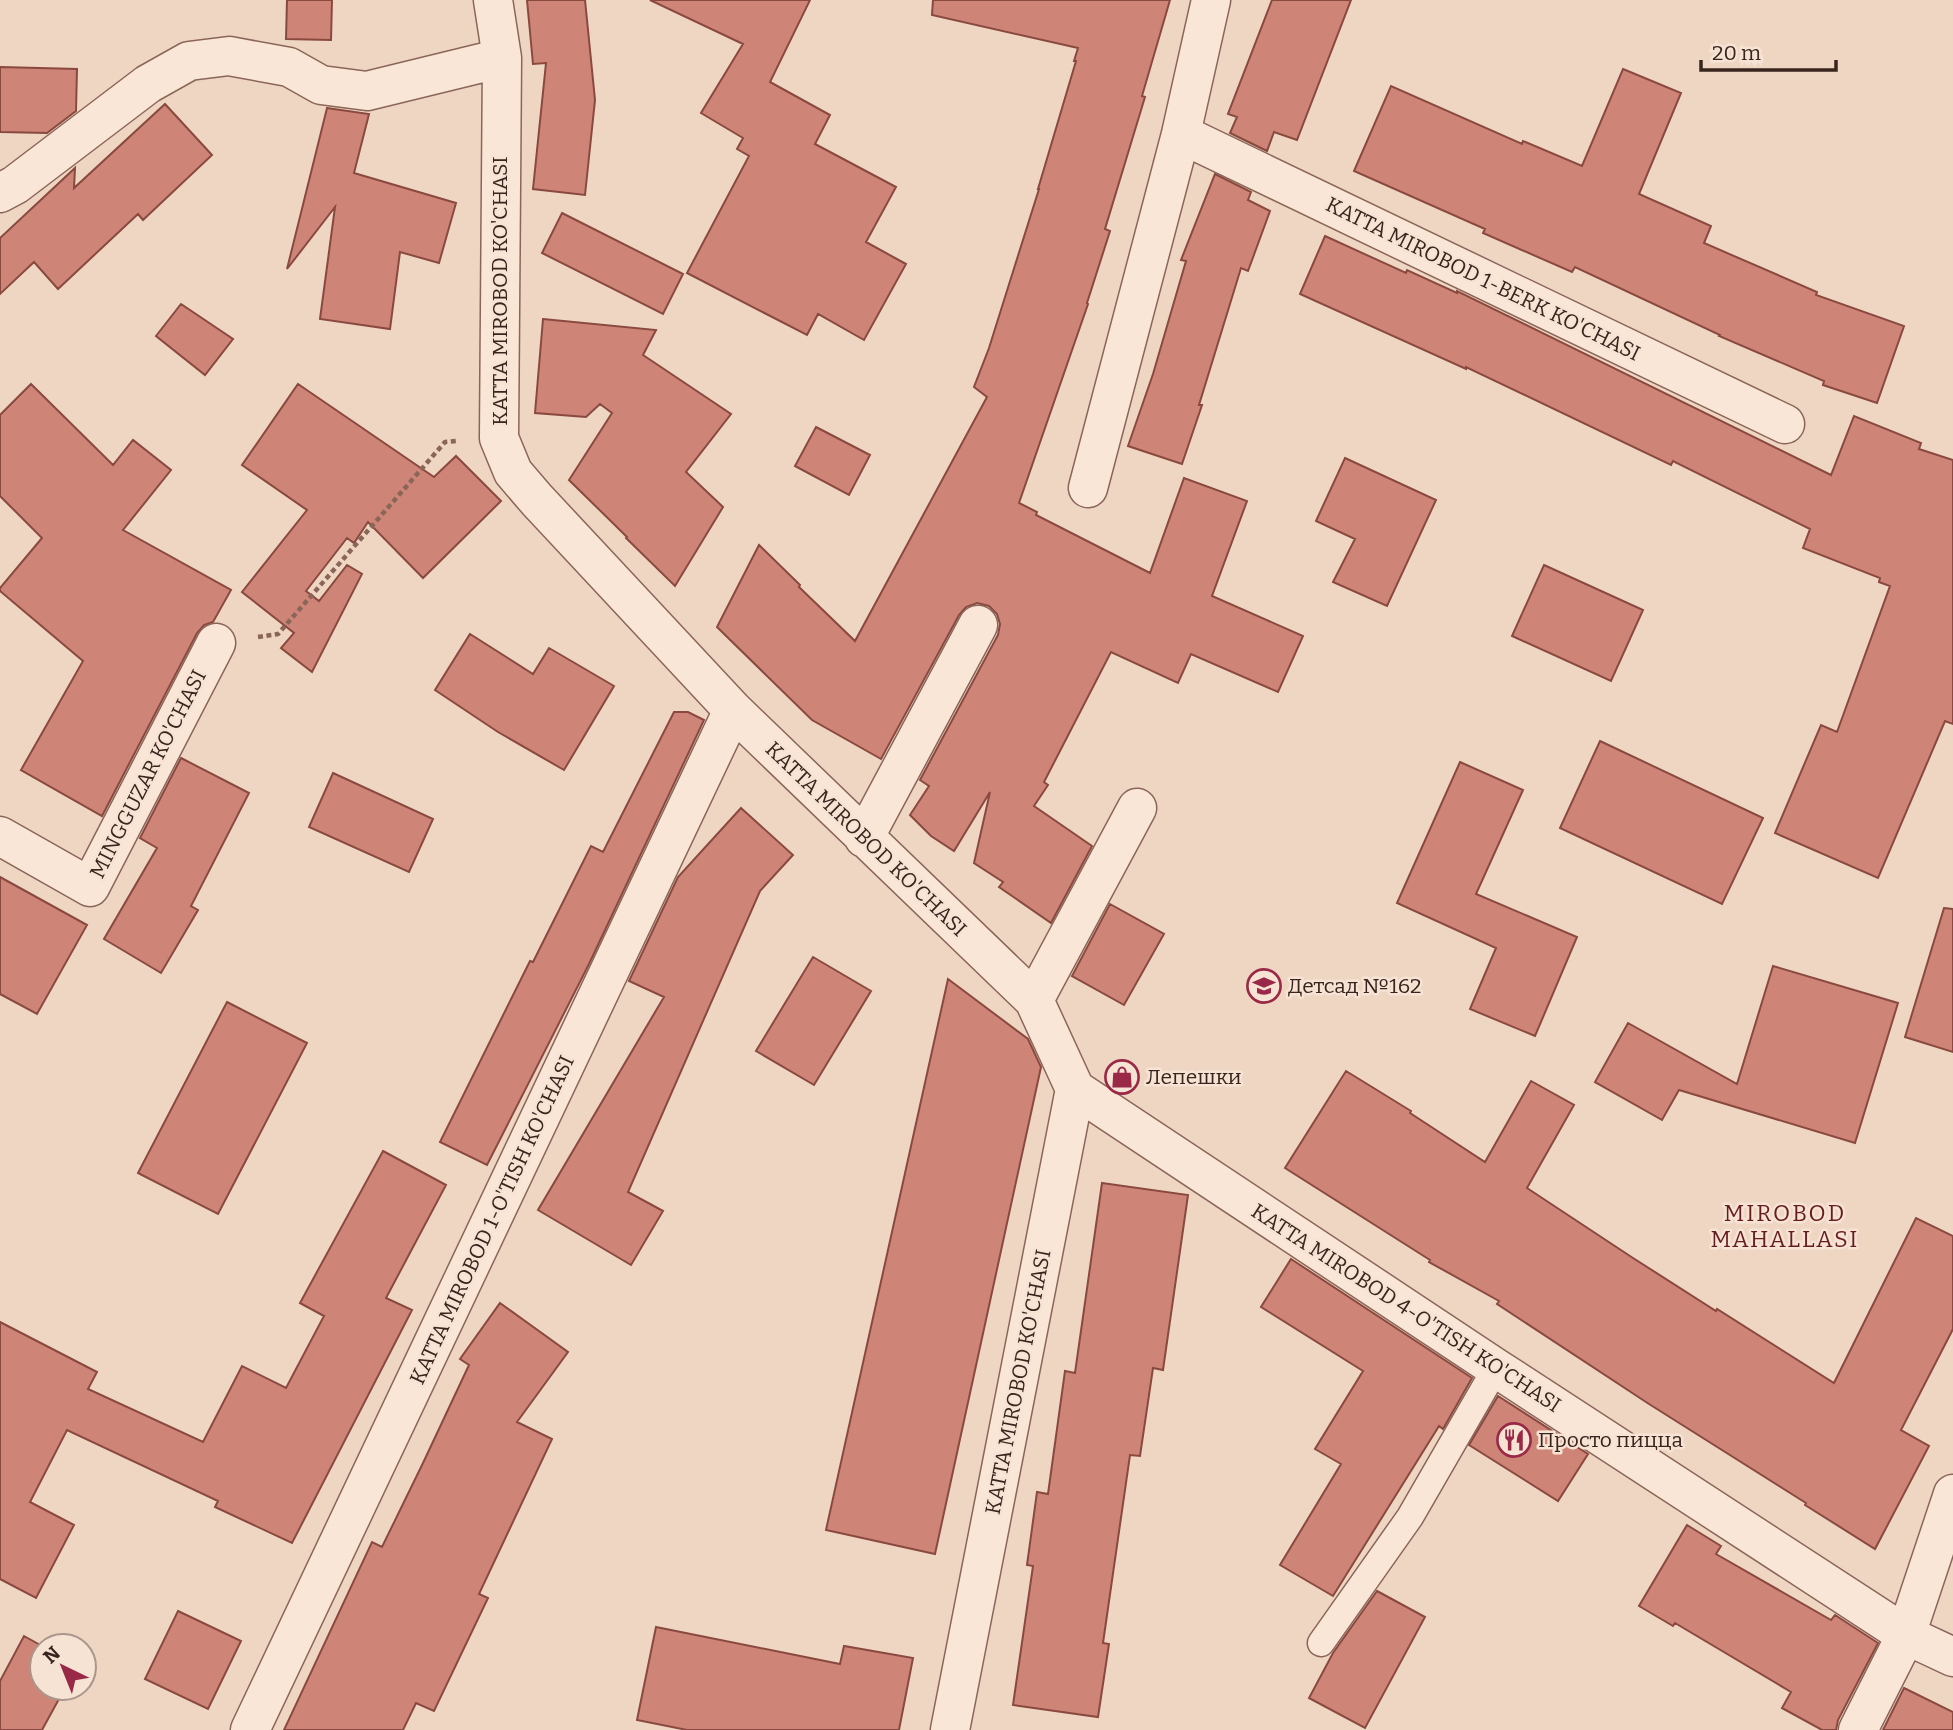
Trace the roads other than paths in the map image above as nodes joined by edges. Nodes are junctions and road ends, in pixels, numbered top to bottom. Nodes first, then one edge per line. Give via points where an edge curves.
1 (493, 0) edge
2 (1211, 0) edge
3 (502, 58) junction
4 (1181, 134) junction
5 (0, 193) edge
6 (1785, 424) dead end
7 (1087, 488) dead end
8 (978, 625) dead end
9 (216, 643) road end
10 (733, 710) junction
11 (1137, 807) dead end
12 (0, 836) edge
13 (864, 838) junction
14 (1034, 1000) junction
15 (1075, 1089) junction
16 (1496, 1368) junction
17 (1953, 1494) edge
18 (1906, 1635) junction
19 (1321, 1643) dead end
20 (1953, 1657) edge
21 (250, 1730) edge
22 (950, 1730) edge
23 (1858, 1730) edge

1 - 3 street, KATTA MIROBOD KO'CHASI
2 - 4 street
3 - 5 street via 367,91 321,85 289,67 229,56 189,61 148,84
3 - 10 street, KATTA MIROBOD KO'CHASI via 499,438 513,472 537,500
4 - 6 street, KATTA MIROBOD 1-BERK KO'CHASI
4 - 7 street
8 - 13 street
9 - 12 street, MINGGUZAR KO'CHASI via 90,887
10 - 13 street, KATTA MIROBOD KO'CHASI
10 - 21 street, KATTA MIROBOD 1-O'TISH KO'CHASI
11 - 14 street
13 - 14 street, KATTA MIROBOD KO'CHASI
14 - 15 street, KATTA MIROBOD KO'CHASI
15 - 16 street, KATTA MIROBOD 4-O'TISH KO'CHASI
15 - 22 street, KATTA MIROBOD KO'CHASI
16 - 18 street, KATTA MIROBOD 4-O'TISH KO'CHASI
16 - 19 lane via 1410,1517
17 - 18 street
18 - 20 street, KATTA MIROBOD 4-O'TISH KO'CHASI
18 - 23 street

